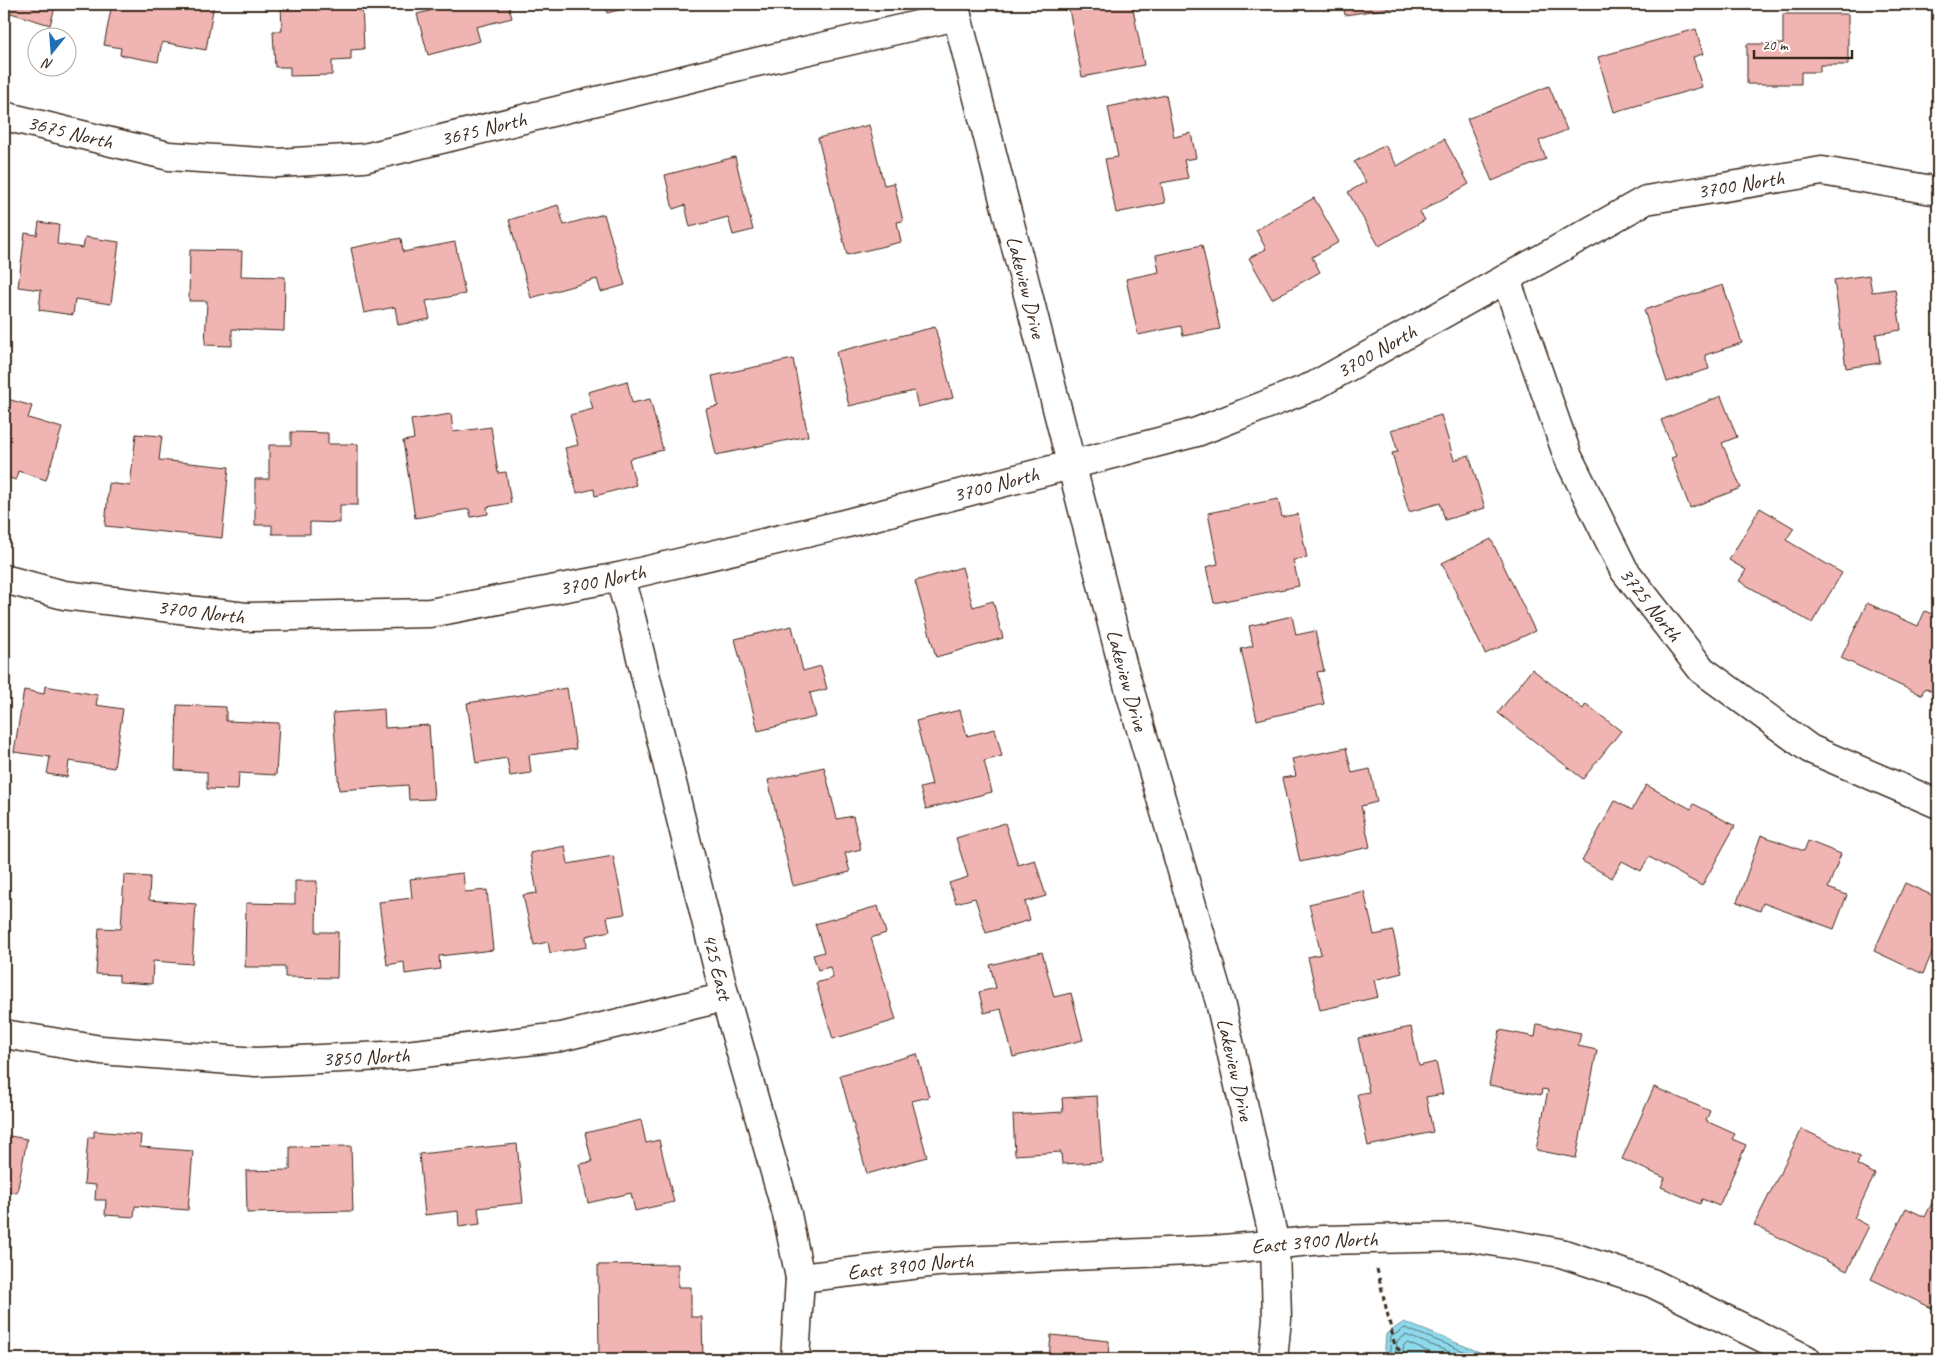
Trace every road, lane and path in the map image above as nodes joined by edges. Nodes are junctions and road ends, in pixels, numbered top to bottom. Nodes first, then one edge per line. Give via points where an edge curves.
1 (955, 10) edge
2 (4, 116) edge
3 (1938, 191) edge
4 (1506, 279) junction
5 (1071, 465) junction
6 (619, 577) junction
7 (4, 579) edge
8 (1938, 804) edge
9 (725, 996) junction
10 (4, 1034) edge
11 (1378, 1239) junction
12 (1275, 1244) junction
13 (800, 1278) junction
14 (795, 1359) edge
15 (1273, 1359) edge
16 (1409, 1359) edge
17 (1806, 1359) edge

1 - 2 street, 3675 North via 364,158 277,163 169,156
1 - 5 street, Lakeview Drive
3 - 4 street, 3700 North via 1822,171 1646,200
4 - 5 street, 3700 North via 1314,386 1197,432
4 - 8 street, 3725 North via 1568,457 1624,570 1702,670 1810,749
5 - 6 street, 3700 North via 840,525
5 - 12 street, Lakeview Drive via 1122,667 1220,1002
6 - 7 street, 3700 North via 430,613 246,617 64,595
6 - 9 street, 425 East
9 - 10 street, 3850 North via 561,1037 406,1055 256,1062 101,1050
9 - 13 street, 425 East via 787,1214
11 - 12 street, East 3900 North
11 - 16 path via 1377,1273 1395,1346
11 - 17 street, East 3900 North via 1467,1237 1561,1253 1652,1283
12 - 13 street, East 3900 North via 1213,1250 937,1262
12 - 15 street, Lakeview Drive via 1277,1319
13 - 14 street, 425 East

